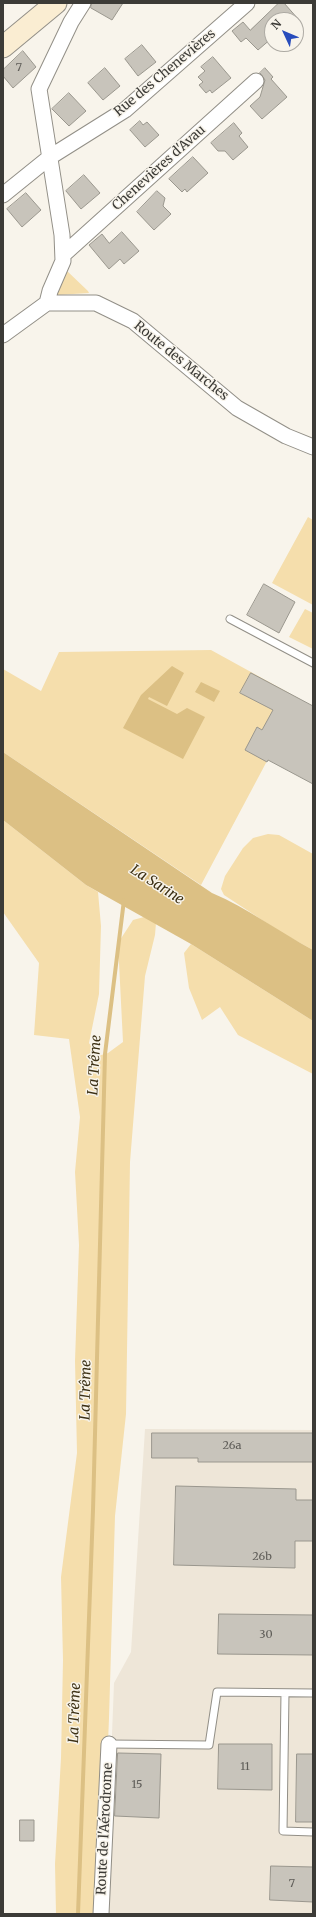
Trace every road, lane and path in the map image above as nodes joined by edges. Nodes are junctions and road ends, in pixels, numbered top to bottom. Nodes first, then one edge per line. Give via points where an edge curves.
1 (56, 3) edge
2 (83, 3) edge
3 (247, 3) edge
4 (3, 47) edge
5 (256, 81) dead end
6 (50, 157) junction
7 (3, 195) edge
8 (63, 254) junction
9 (47, 303) junction
10 (3, 335) edge
11 (313, 447) edge
12 (230, 619) dead end
13 (313, 663) edge
14 (285, 1693) junction
15 (313, 1693) edge
16 (109, 1744) joint
17 (313, 1832) edge
18 (101, 1914) edge

1 - 4 main road
2 - 6 street via 71,22 40,89
3 - 6 street, Rue des Chenevières via 125,110
5 - 8 street, Chenevières d'Avau
6 - 7 street, Rue des Chenevières
6 - 8 street
8 - 9 street via 64,261
9 - 10 street
9 - 11 street, Route des Marches via 96,303 133,321 237,408 285,441
12 - 13 lane
14 - 15 lane
14 - 16 lane via 217,1692 209,1745
14 - 17 lane via 283,1831
16 - 18 street, Route de l'Aérodrome

